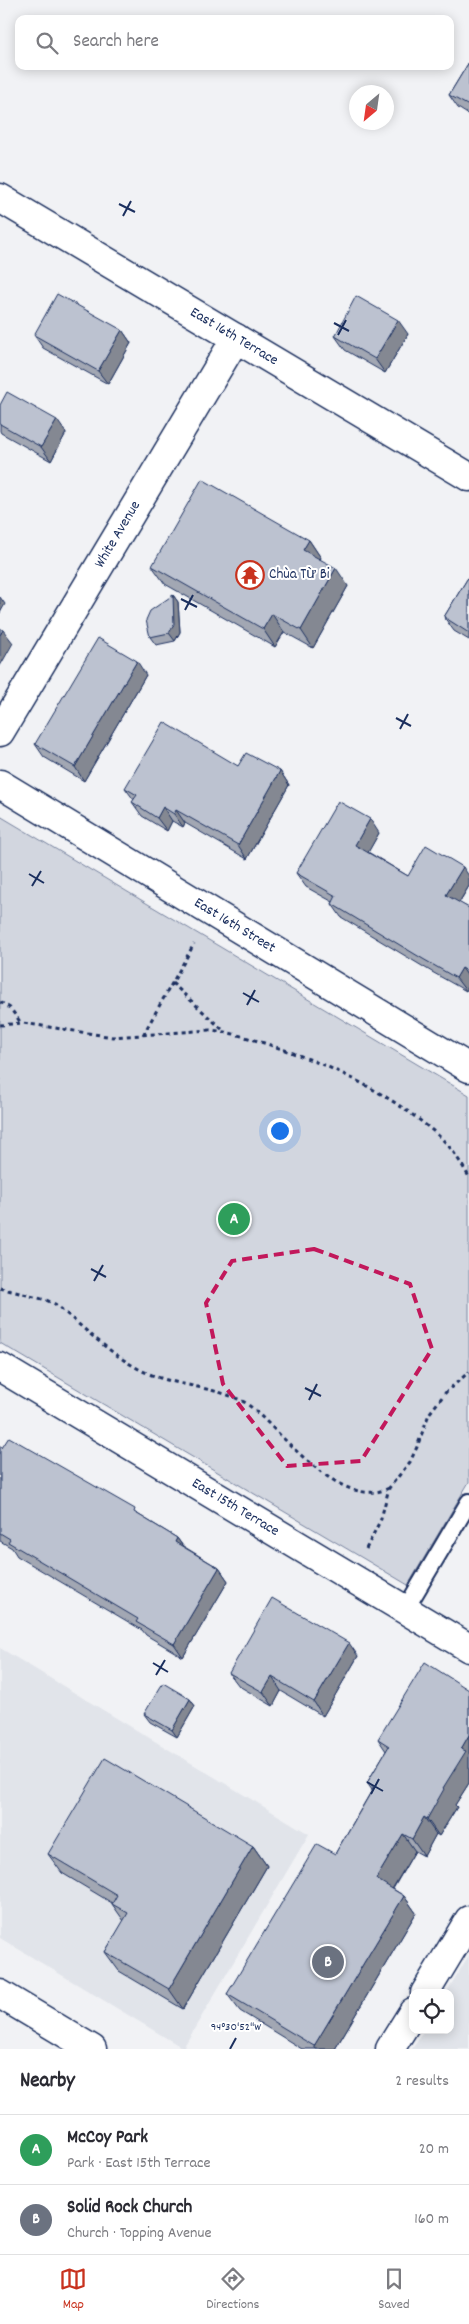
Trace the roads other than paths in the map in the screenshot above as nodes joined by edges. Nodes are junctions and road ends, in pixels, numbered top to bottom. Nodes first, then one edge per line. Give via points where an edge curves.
1 (0, 198) edge
2 (236, 338) junction
3 (469, 477) edge
4 (0, 732) edge
5 (0, 784) edge
6 (469, 1068) edge
7 (0, 1367) edge
8 (469, 1502) edge
9 (405, 1610) junction
10 (469, 1648) edge
11 (469, 1920) edge
12 (427, 1989) edge
13 (0, 1994) edge
14 (409, 2018) edge
15 (92, 2049) edge
16 (390, 2049) edge

1 - 2 street, East 16th Terrace
2 - 3 street, East 16th Terrace
2 - 4 street, White Avenue
5 - 6 street, East 16th Street
7 - 9 street, East 15th Terrace
8 - 9 lane
9 - 10 street, East 15th Terrace
11 - 12 street
13 - 15 street
14 - 16 street

